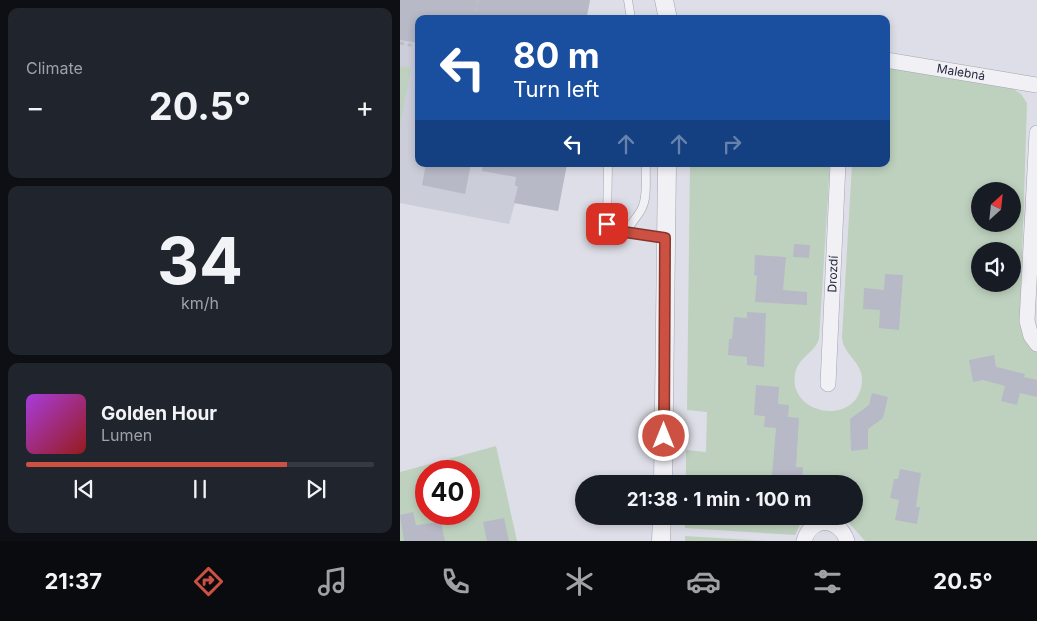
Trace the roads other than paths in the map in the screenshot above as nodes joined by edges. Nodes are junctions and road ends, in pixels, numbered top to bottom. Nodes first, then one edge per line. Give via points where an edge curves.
1 (628, 0) edge
2 (664, 0) edge
3 (630, 15) edge
4 (667, 15) edge
5 (890, 61) edge
6 (1037, 85) edge
7 (1037, 134) edge
8 (608, 167) edge
9 (646, 167) edge
10 (667, 167) edge
11 (838, 167) edge
12 (627, 232) junction
13 (665, 238) junction
14 (1037, 344) edge
15 (828, 384) dead end
16 (663, 475) edge
17 (662, 525) edge
18 (661, 541) edge
19 (804, 541) edge
20 (847, 541) edge

1 - 3 lane
2 - 4 street
5 - 6 street, Malebná
7 - 14 street via 1027,321
8 - 12 lane via 607,224 611,230
9 - 12 lane via 645,200
10 - 13 street
11 - 15 street, Drozdí
12 - 13 lane
13 - 16 street
17 - 18 street
19 - 20 street via 811,528 822,522 836,525

